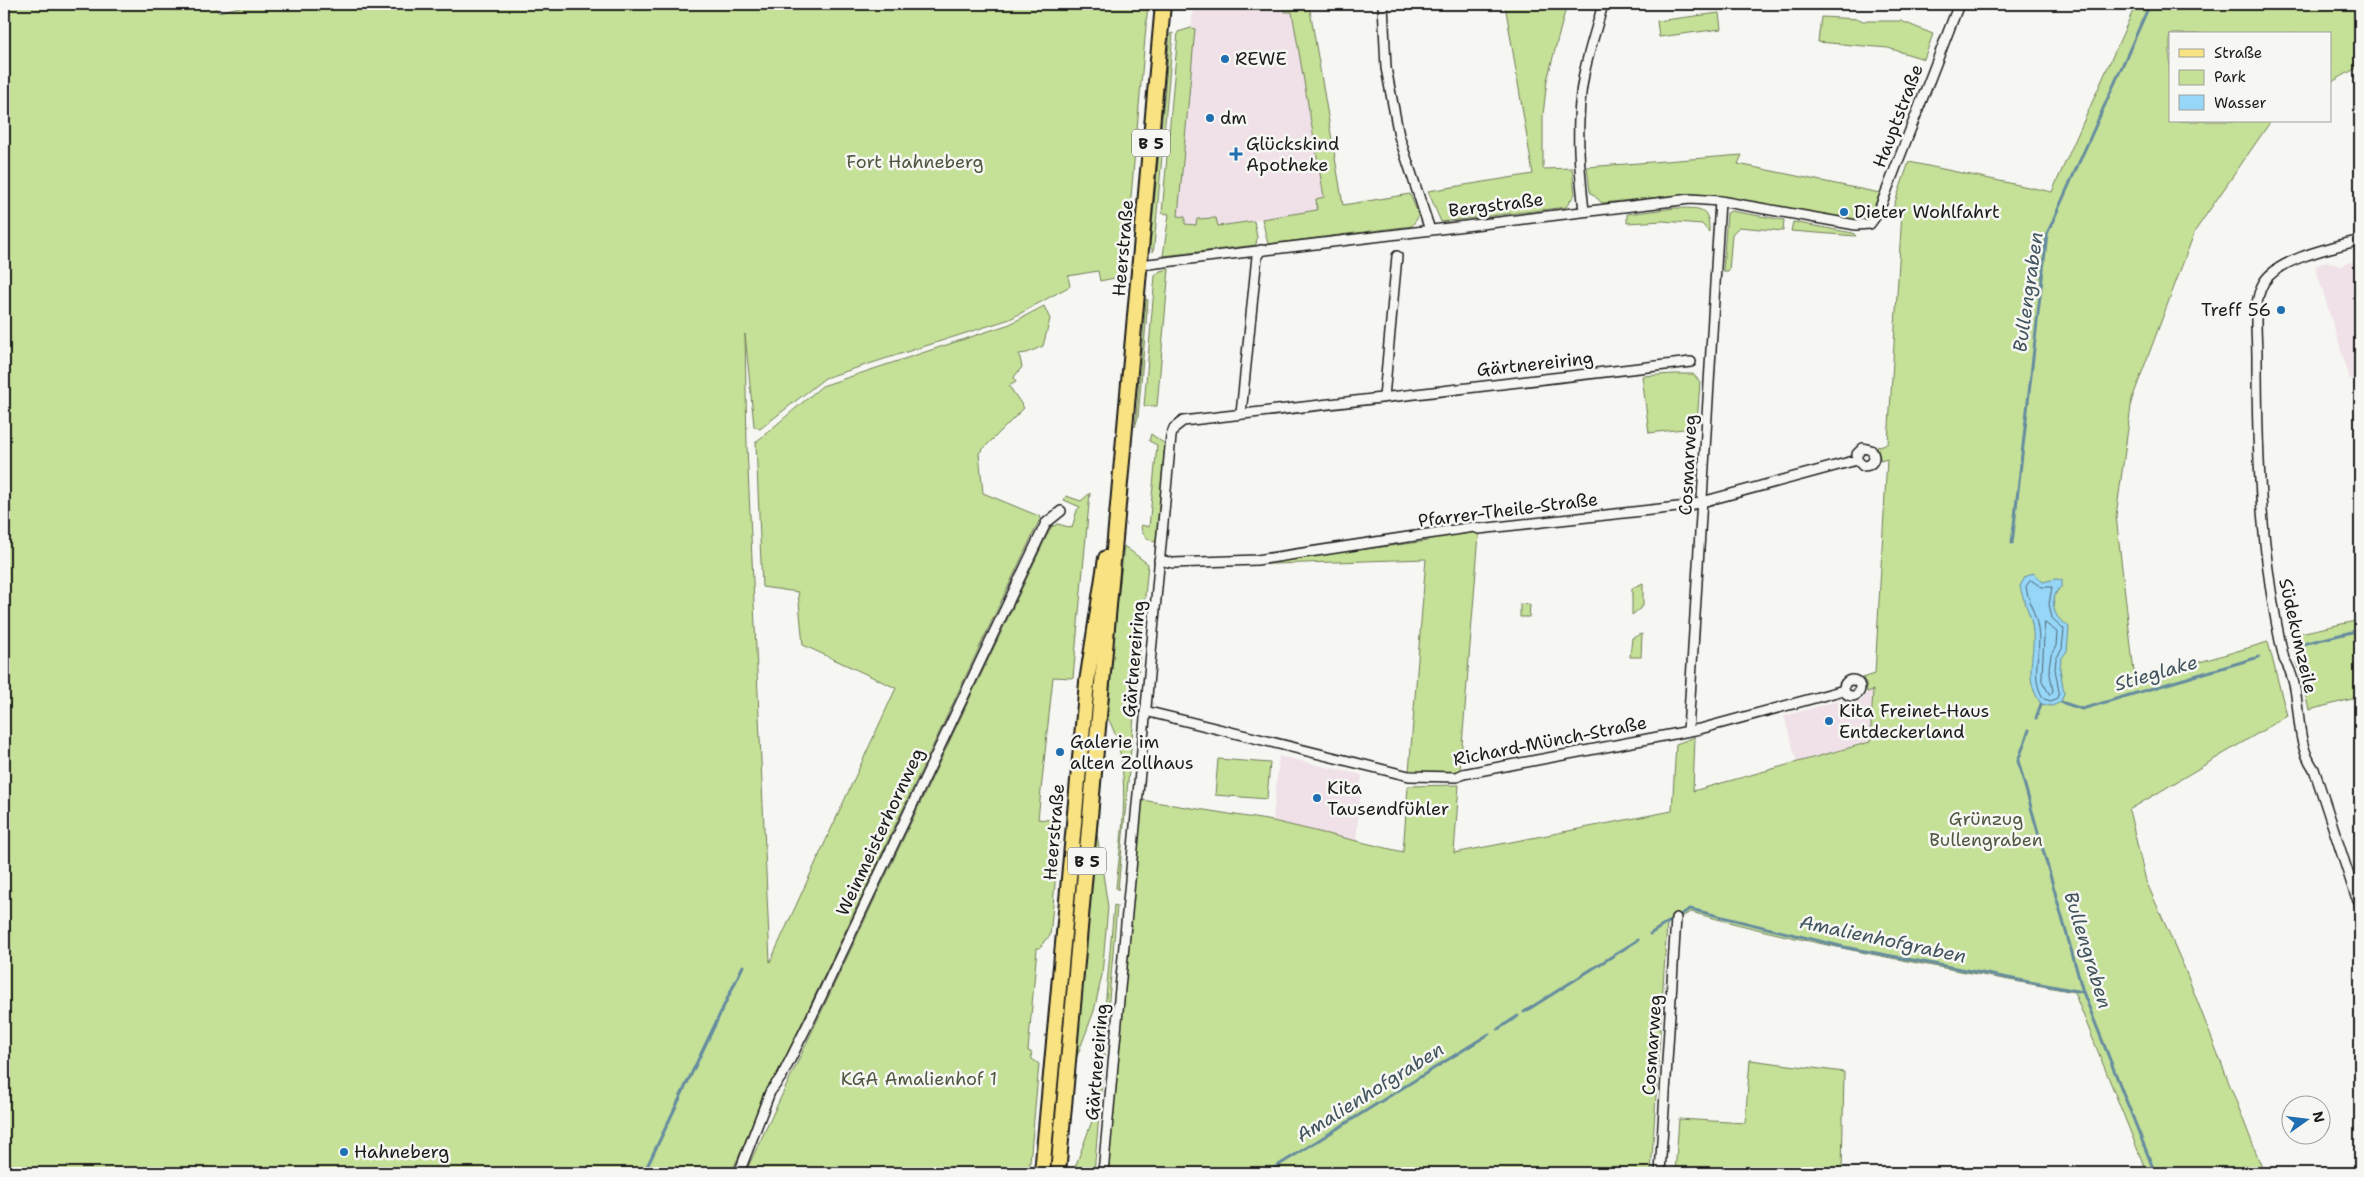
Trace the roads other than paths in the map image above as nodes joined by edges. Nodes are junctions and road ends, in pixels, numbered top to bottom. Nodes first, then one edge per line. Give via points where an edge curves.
1 (1163, 4) edge
2 (1383, 4) edge
3 (1603, 4) edge
4 (1959, 4) edge
5 (1720, 201) junction
6 (1584, 211) junction
7 (1856, 225) joint
8 (1430, 230) junction
9 (2360, 240) edge
10 (1260, 250) junction
11 (1398, 256) dead end
12 (1140, 265) junction
13 (1691, 362) dead end
14 (1384, 397) junction
15 (1242, 414) junction
16 (1857, 460) dead end
17 (1118, 496) junction
18 (1702, 502) junction
19 (1061, 511) dead end
20 (1159, 560) junction
21 (1844, 690) dead end
22 (1145, 711) junction
23 (1688, 731) junction
24 (2360, 903) edge
25 (1676, 918) dead end
26 (739, 1173) edge
27 (1042, 1173) edge
28 (1058, 1173) edge
29 (1103, 1173) edge
30 (1660, 1173) edge

1 - 12 main road, Heerstraße / B 5
2 - 8 street via 1386,68 1398,136
3 - 6 street via 1580,98 1578,160
4 - 7 street, Hauptstraße via 1878,213 1870,224
5 - 6 street, Bergstraße via 1690,199
5 - 7 street, Bergstraße
5 - 18 street, Cosmarweg
6 - 8 street, Bergstraße
8 - 10 street, Bergstraße
9 - 24 street, Südekumzeile via 2298,260 2273,272 2260,292 2257,336 2262,506 2273,610 2297,699 2298,724 2304,746 2354,894
10 - 12 street, Bergstraße
10 - 15 street
11 - 14 street
12 - 17 main road, Heerstraße / B 5
13 - 14 street, Gärtnereiring
14 - 15 street, Gärtnereiring
15 - 20 street, Gärtnereiring via 1183,421 1174,428 1170,436
16 - 18 street, Pfarrer-Theile-Straße
17 - 27 main road, Heerstraße / B 5 via 1087,682
17 - 28 main road, Heerstraße / B 5
18 - 20 street, Pfarrer-Theile-Straße via 1430,533 1416,538 1257,560 1173,563
18 - 23 street, Cosmarweg
19 - 26 street, Weinmeisterhornweg via 1046,524 812,1016 782,1076 770,1092
20 - 22 street, Gärtnereiring
21 - 23 street, Richard-Münch-Straße
22 - 23 street, Richard-Münch-Straße via 1413,777 1457,777
22 - 29 street, Gärtnereiring
25 - 30 street, Cosmarweg

